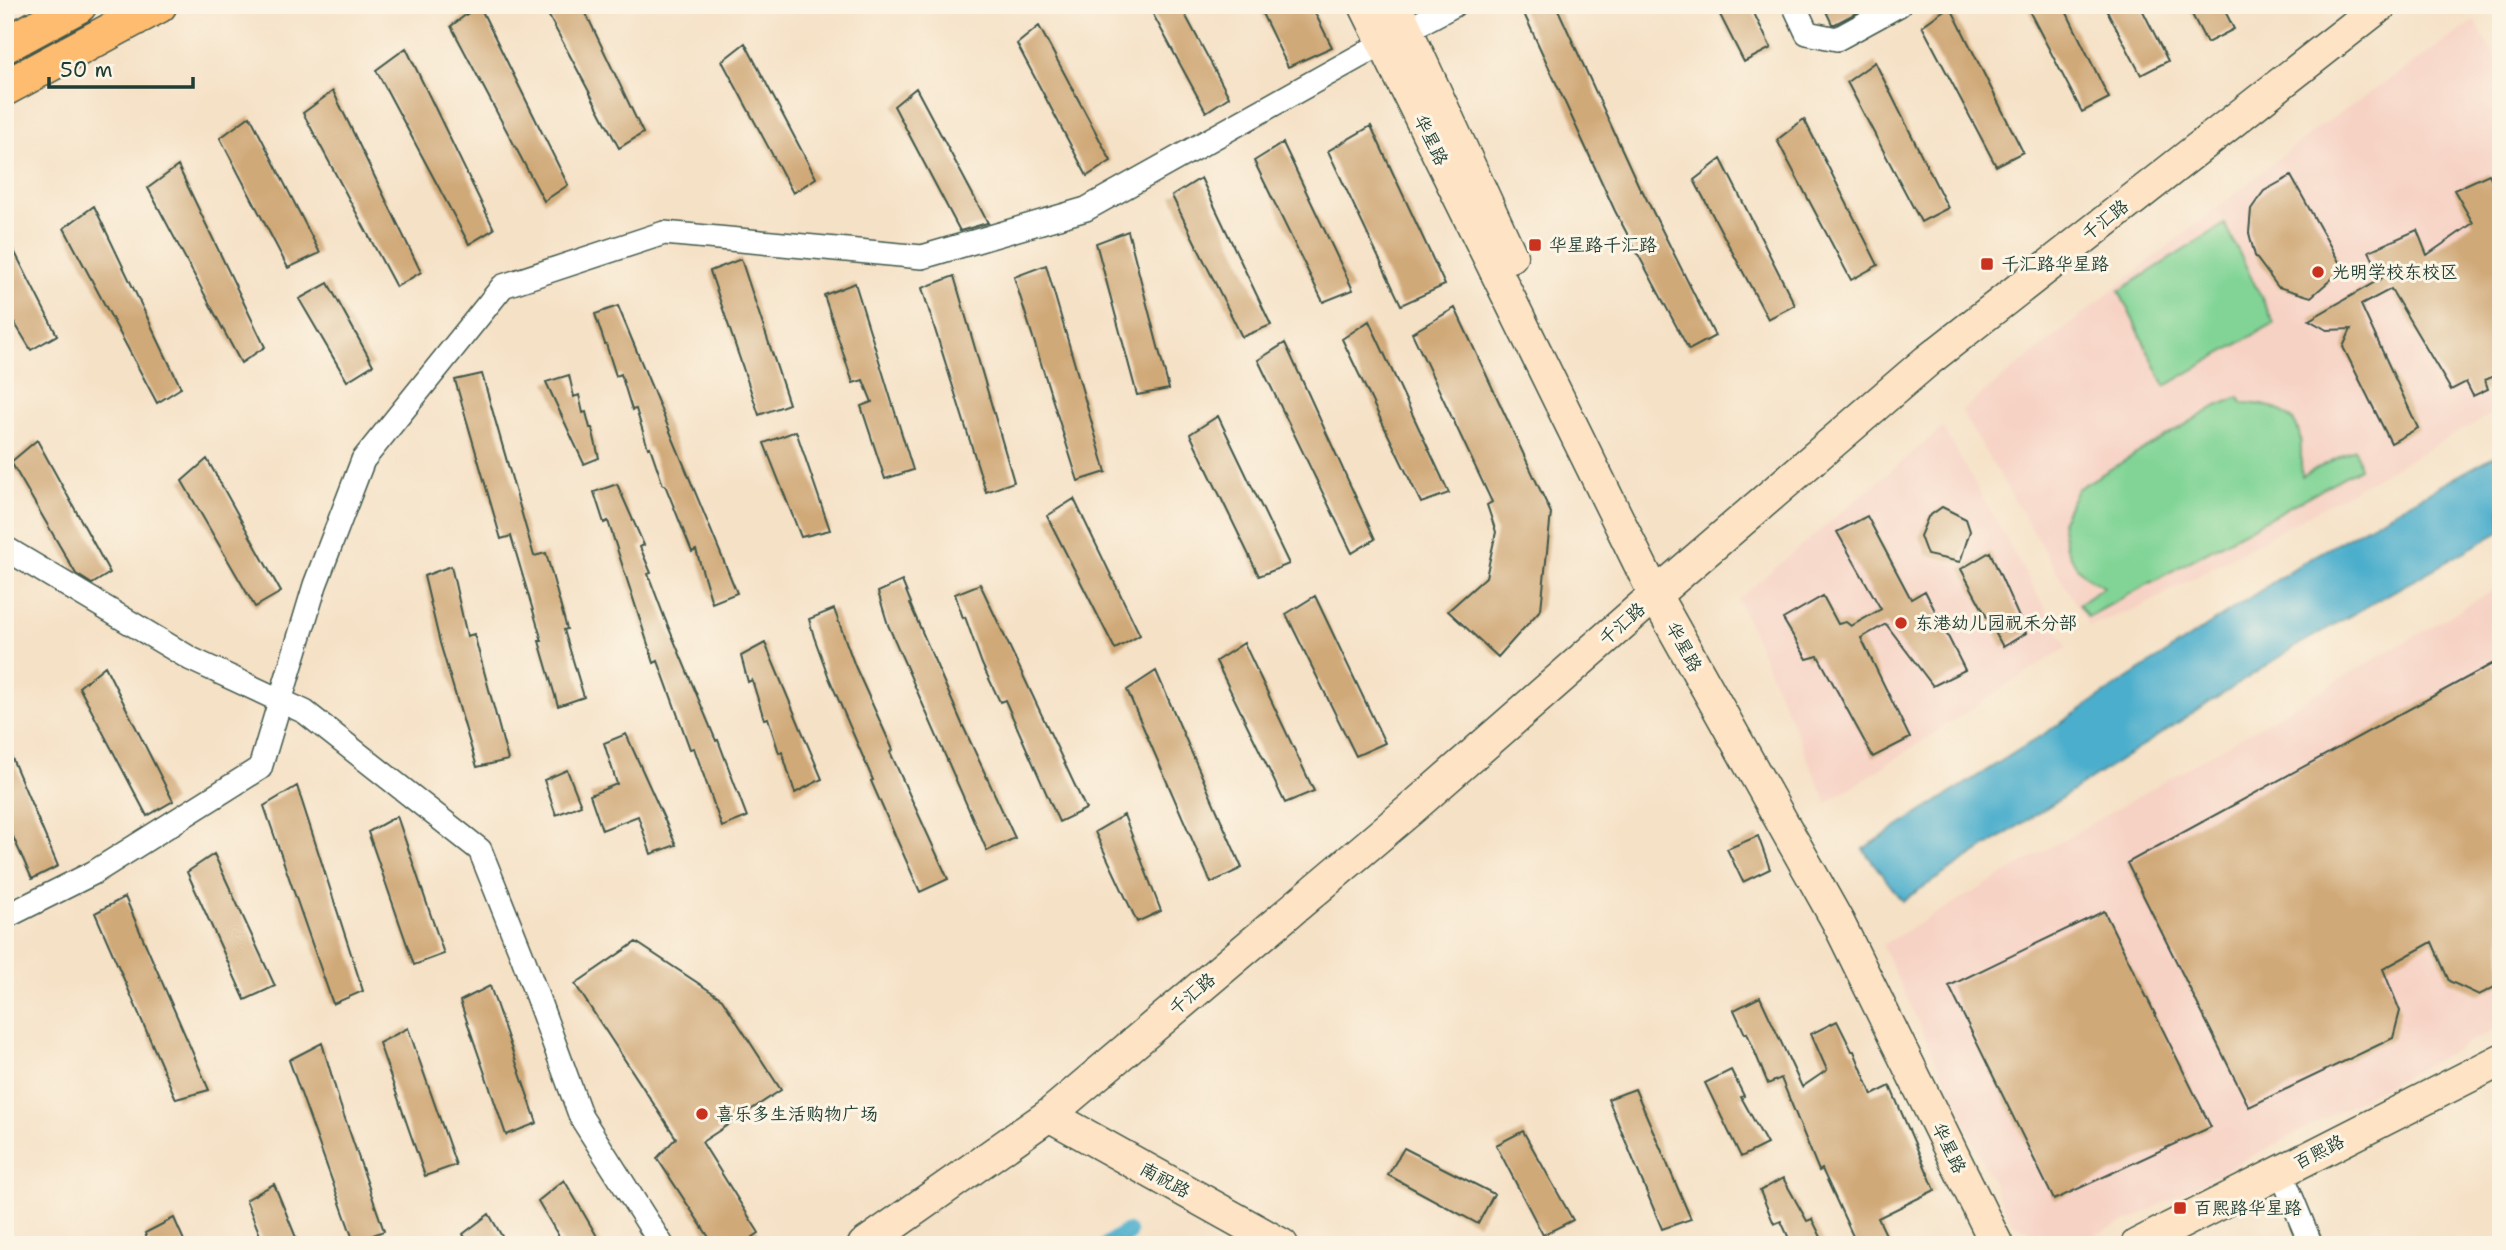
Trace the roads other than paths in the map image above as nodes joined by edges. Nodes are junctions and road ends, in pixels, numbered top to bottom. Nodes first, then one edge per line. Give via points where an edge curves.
1 (79, 5) edge
2 (159, 5) edge
3 (1365, 5) edge
4 (1454, 5) edge
5 (1794, 5) edge
6 (1899, 5) edge
7 (2381, 5) edge
8 (1395, 26) edge
9 (5, 45) edge
10 (5, 88) edge
11 (5, 548) edge
12 (1655, 595) junction
13 (279, 701) junction
14 (5, 917) edge
15 (2501, 1060) edge
16 (1049, 1115) junction
17 (2281, 1172) junction
18 (662, 1245) edge
19 (864, 1245) edge
20 (1282, 1245) edge
21 (1997, 1245) edge
22 (2137, 1245) edge
23 (2311, 1245) edge

1 - 9 main road
2 - 10 main road
3 - 8 street
4 - 8 street
5 - 6 street via 1807,33 1837,39
7 - 12 street, 千汇路 via 1927,361
8 - 12 street, 华星路 via 1641,532
8 - 13 street via 1086,209 922,257 664,233 503,286 363,460 315,585
11 - 13 street via 191,659
12 - 16 street, 千汇路 via 1410,810
12 - 21 street, 华星路 via 1838,922
13 - 14 street via 260,768 93,873
13 - 18 street via 305,712 480,850 581,1117
15 - 17 street, 百熙路
16 - 19 street, 千汇路
16 - 20 street, 南祝路
17 - 22 street, 百熙路
17 - 23 street

